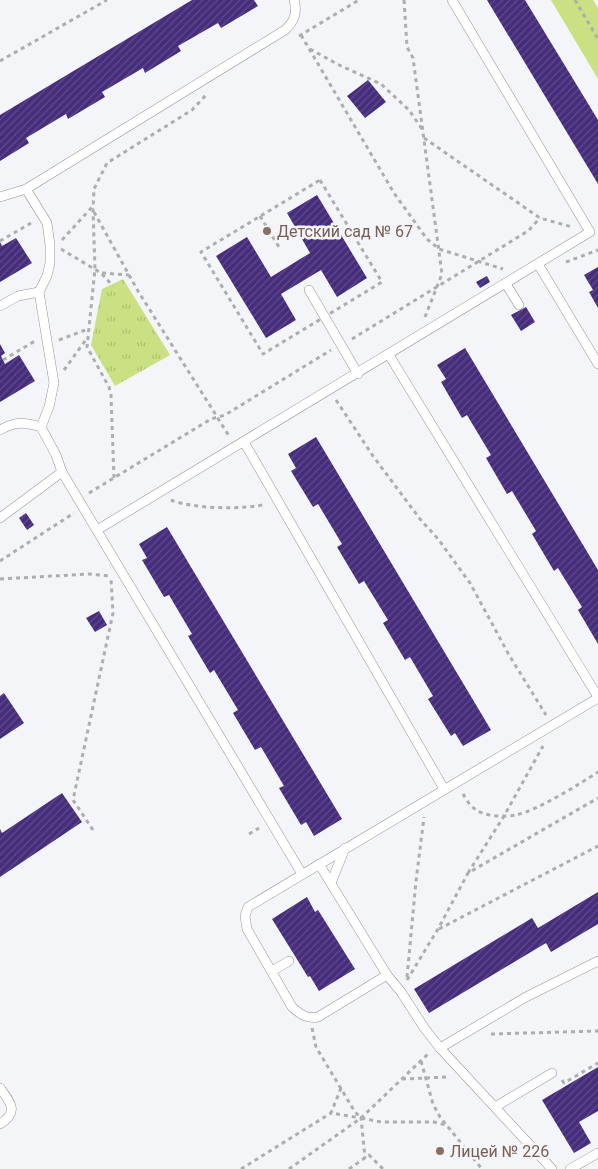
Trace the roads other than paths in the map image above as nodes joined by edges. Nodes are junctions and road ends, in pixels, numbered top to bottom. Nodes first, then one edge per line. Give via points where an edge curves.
1 (294, 0) edge
2 (452, 0) edge
3 (26, 189) junction
4 (0, 197) edge
5 (538, 264) junction
6 (506, 284) junction
7 (309, 290) dead end
8 (39, 292) junction
9 (519, 305) dead end
10 (0, 306) edge
11 (389, 355) junction
12 (598, 364) edge
13 (358, 374) junction
14 (40, 427) junction
15 (0, 430) edge
16 (240, 445) junction
17 (62, 472) junction
18 (0, 518) edge
19 (97, 530) junction
20 (598, 698) edge
21 (444, 789) junction
22 (345, 848) junction
23 (319, 864) junction
24 (302, 874) junction
25 (331, 883) junction
26 (289, 961) dead end
27 (598, 961) edge
28 (272, 971) junction
29 (387, 975) junction
30 (439, 1046) junction
31 (552, 1073) road end
32 (0, 1088) edge
33 (495, 1107) junction
34 (0, 1124) edge
35 (598, 1153) edge
36 (552, 1169) edge
37 (570, 1169) edge

1 - 3 lane via 295,15 285,30
2 - 5 lane via 590,232
3 - 4 lane
3 - 8 lane via 47,223 53,246 47,276
5 - 6 lane
5 - 12 lane
6 - 9 lane
6 - 11 lane
7 - 13 lane
8 - 10 lane via 18,296
8 - 14 lane via 54,383 49,407
11 - 13 lane
11 - 20 lane
13 - 16 lane
14 - 15 lane via 10,424
14 - 17 lane
16 - 19 lane
16 - 21 lane
17 - 18 lane
17 - 19 lane
19 - 24 lane
20 - 21 lane
21 - 22 lane
22 - 23 lane
22 - 25 lane
23 - 24 lane
23 - 25 lane
24 - 28 lane via 248,907 245,916 247,929
25 - 29 lane
26 - 28 lane
27 - 30 lane
28 - 29 lane via 292,1007 300,1015 310,1018 318,1017
29 - 30 lane
30 - 33 lane
31 - 33 lane
32 - 34 lane via 12,1108 7,1120
33 - 36 lane
35 - 37 lane

